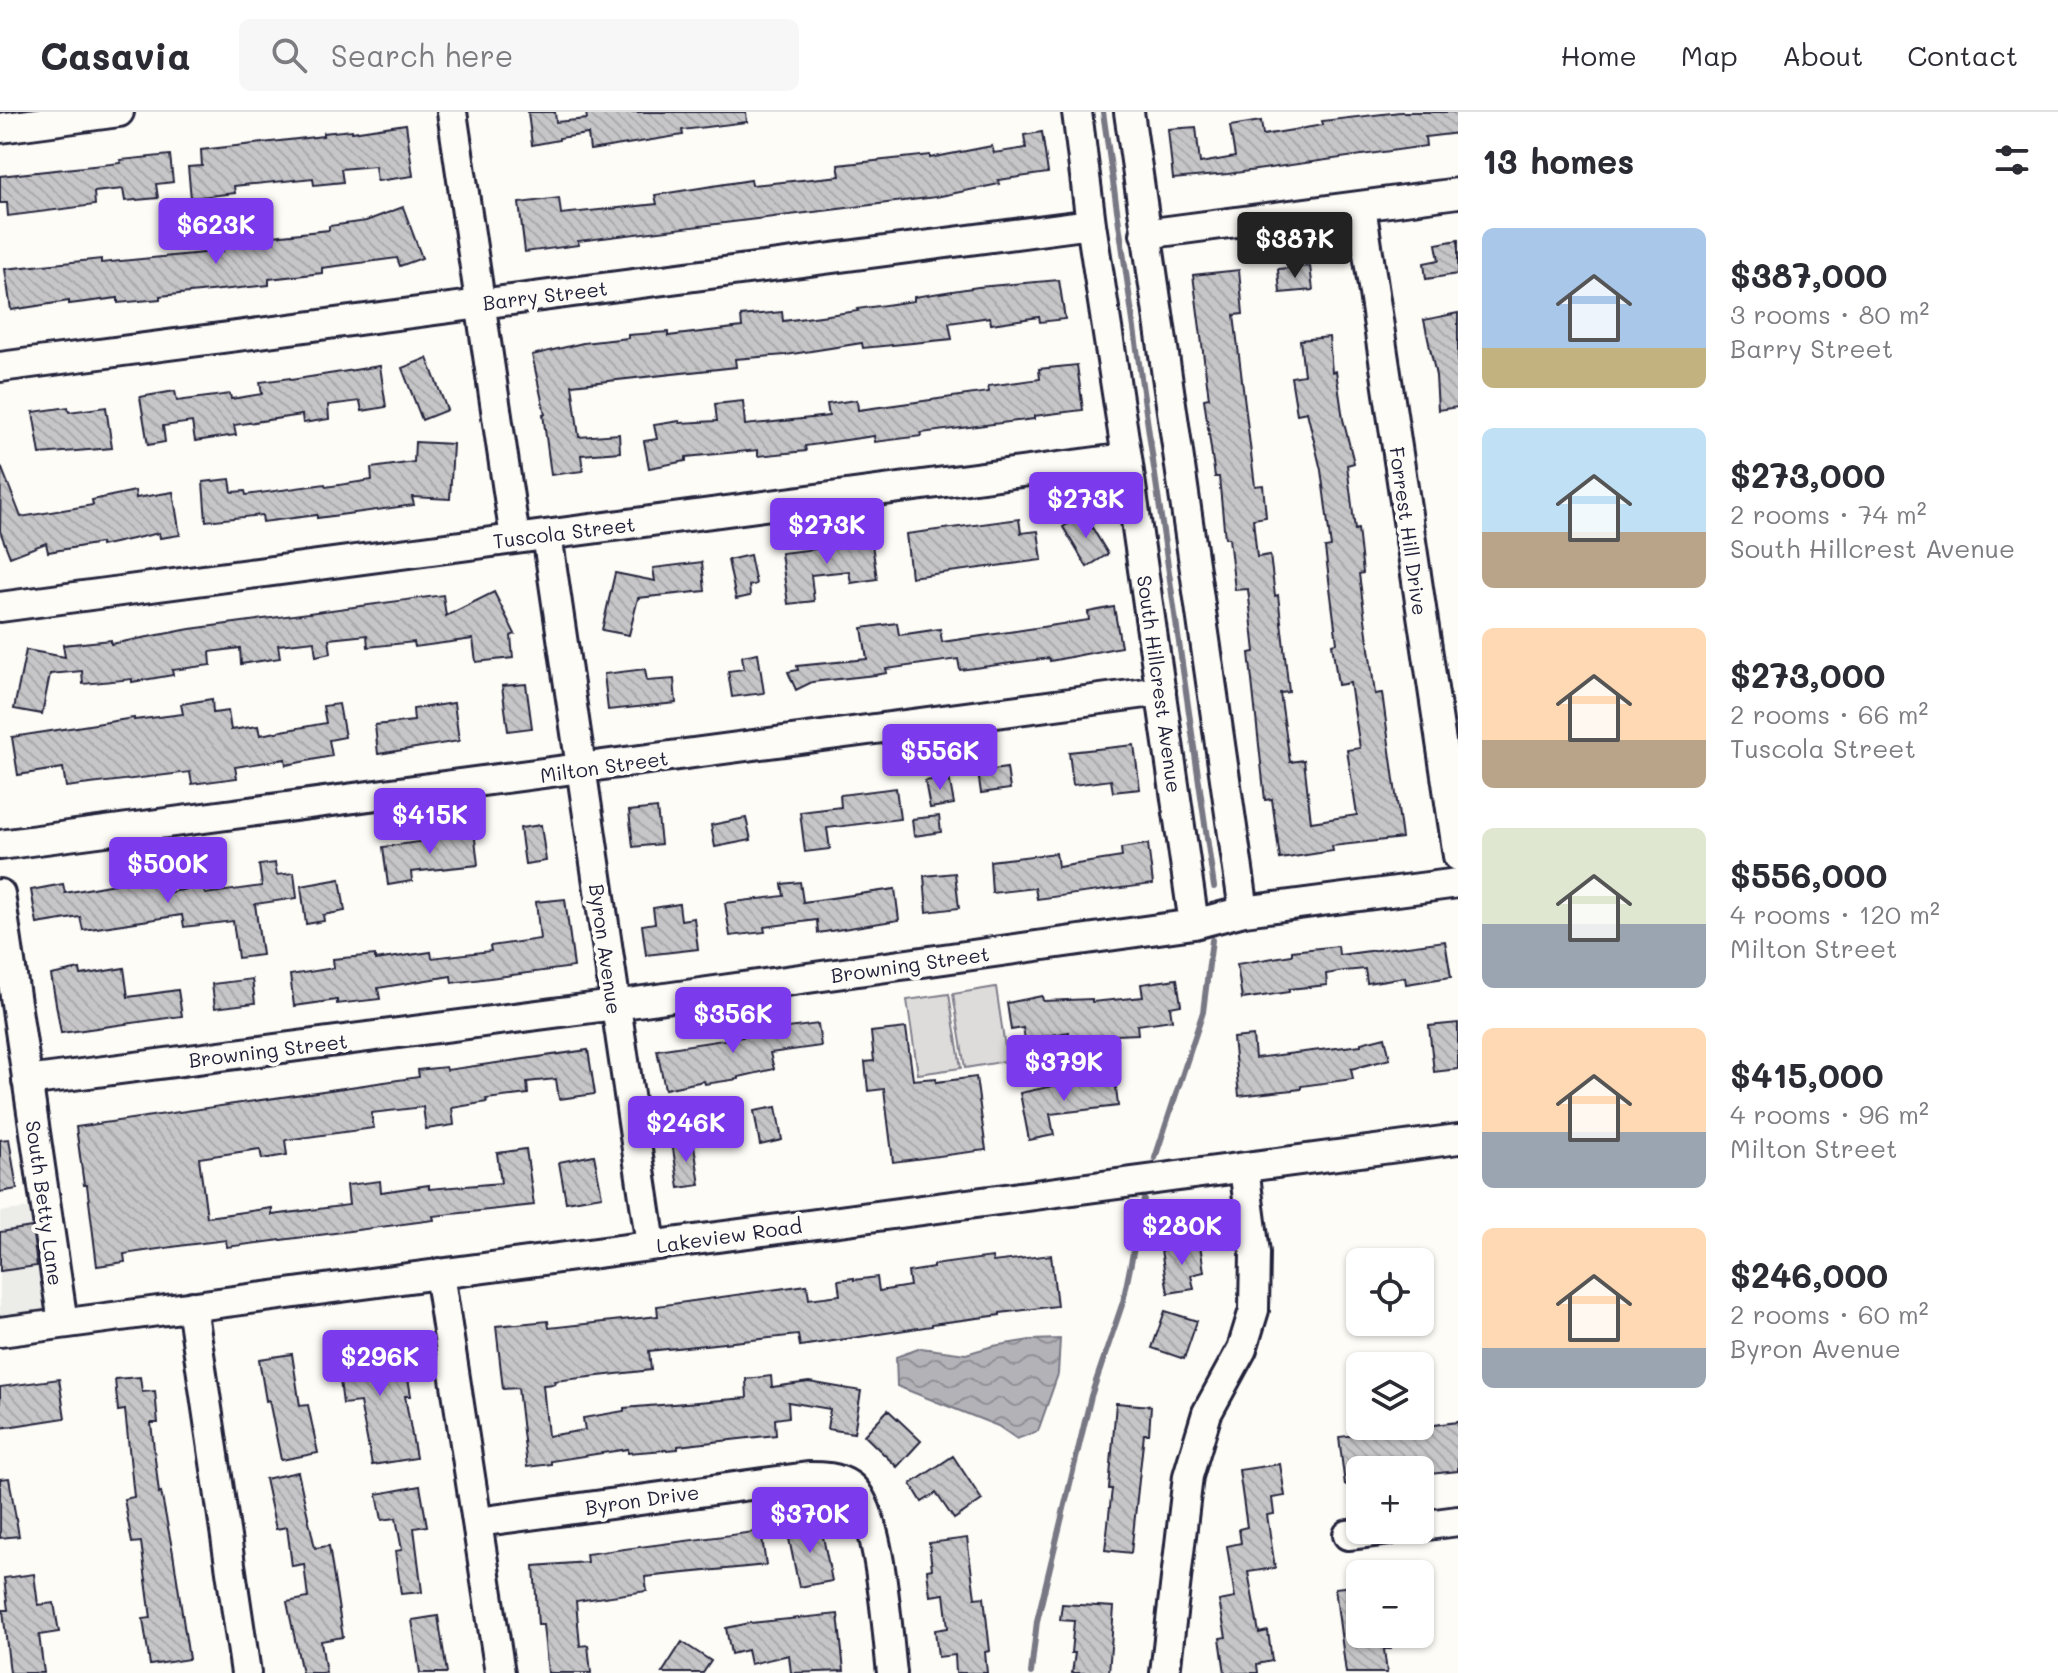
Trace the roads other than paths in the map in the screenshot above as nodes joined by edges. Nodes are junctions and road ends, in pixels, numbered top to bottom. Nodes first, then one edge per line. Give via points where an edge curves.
1 (119, 112) edge
2 (452, 112) edge
3 (1077, 112) edge
4 (1129, 112) edge
5 (0, 128) edge
6 (1458, 193) edge
7 (1361, 206) junction
8 (1091, 224) junction
9 (1145, 234) junction
10 (480, 304) junction
11 (0, 367) edge
12 (1127, 458) junction
13 (547, 535) junction
14 (515, 538) junction
15 (0, 607) edge
16 (1161, 691) junction
17 (580, 770) junction
18 (0, 845) edge
19 (1458, 856) edge
20 (1458, 883) edge
21 (0, 894) edge
22 (1244, 911) junction
23 (1194, 924) junction
24 (615, 1005) junction
25 (27, 1081) junction
26 (1458, 1139) edge
27 (1244, 1168) junction
28 (651, 1245) junction
29 (439, 1273) junction
30 (192, 1306) junction
31 (63, 1323) junction
32 (0, 1332) edge
33 (1458, 1521) edge
34 (478, 1522) junction
35 (1434, 1524) edge
36 (246, 1673) edge
37 (500, 1673) edge
38 (892, 1673) edge
39 (1165, 1673) edge

1 - 5 street
2 - 10 street
3 - 8 street, South Hillcrest Avenue
4 - 9 street
6 - 7 street
7 - 9 street
7 - 19 street, Forrest Hill Drive
8 - 10 street, Barry Street
8 - 12 street, South Hillcrest Avenue
9 - 22 street
10 - 11 street, Barry Street
10 - 14 street
12 - 13 street, Tuscola Street
12 - 16 street, South Hillcrest Avenue
13 - 14 street, Tuscola Street
13 - 17 street, Byron Avenue
14 - 15 street, Tuscola Street
16 - 17 street, Milton Street
16 - 23 street, South Hillcrest Avenue
17 - 18 street, Milton Street
17 - 24 street, Byron Avenue
20 - 22 street, Browning Street
21 - 25 street, South Betty Lane
22 - 23 street, Browning Street
23 - 24 street, Browning Street
24 - 25 street, Browning Street
24 - 28 street, Byron Avenue
25 - 31 street, South Betty Lane
26 - 27 street, Lakeview Road
27 - 28 street, Lakeview Road
27 - 39 street via 1255,1253 1254,1310 1242,1349 1207,1413 1188,1476
28 - 29 street, Lakeview Road
29 - 30 street, Lakeview Road
29 - 34 street
30 - 31 street, Lakeview Road
30 - 36 street
31 - 32 street, Lakeview Road
33 - 35 street
34 - 37 street
34 - 38 street, Byron Drive via 832,1478 851,1487 864,1502 873,1527

